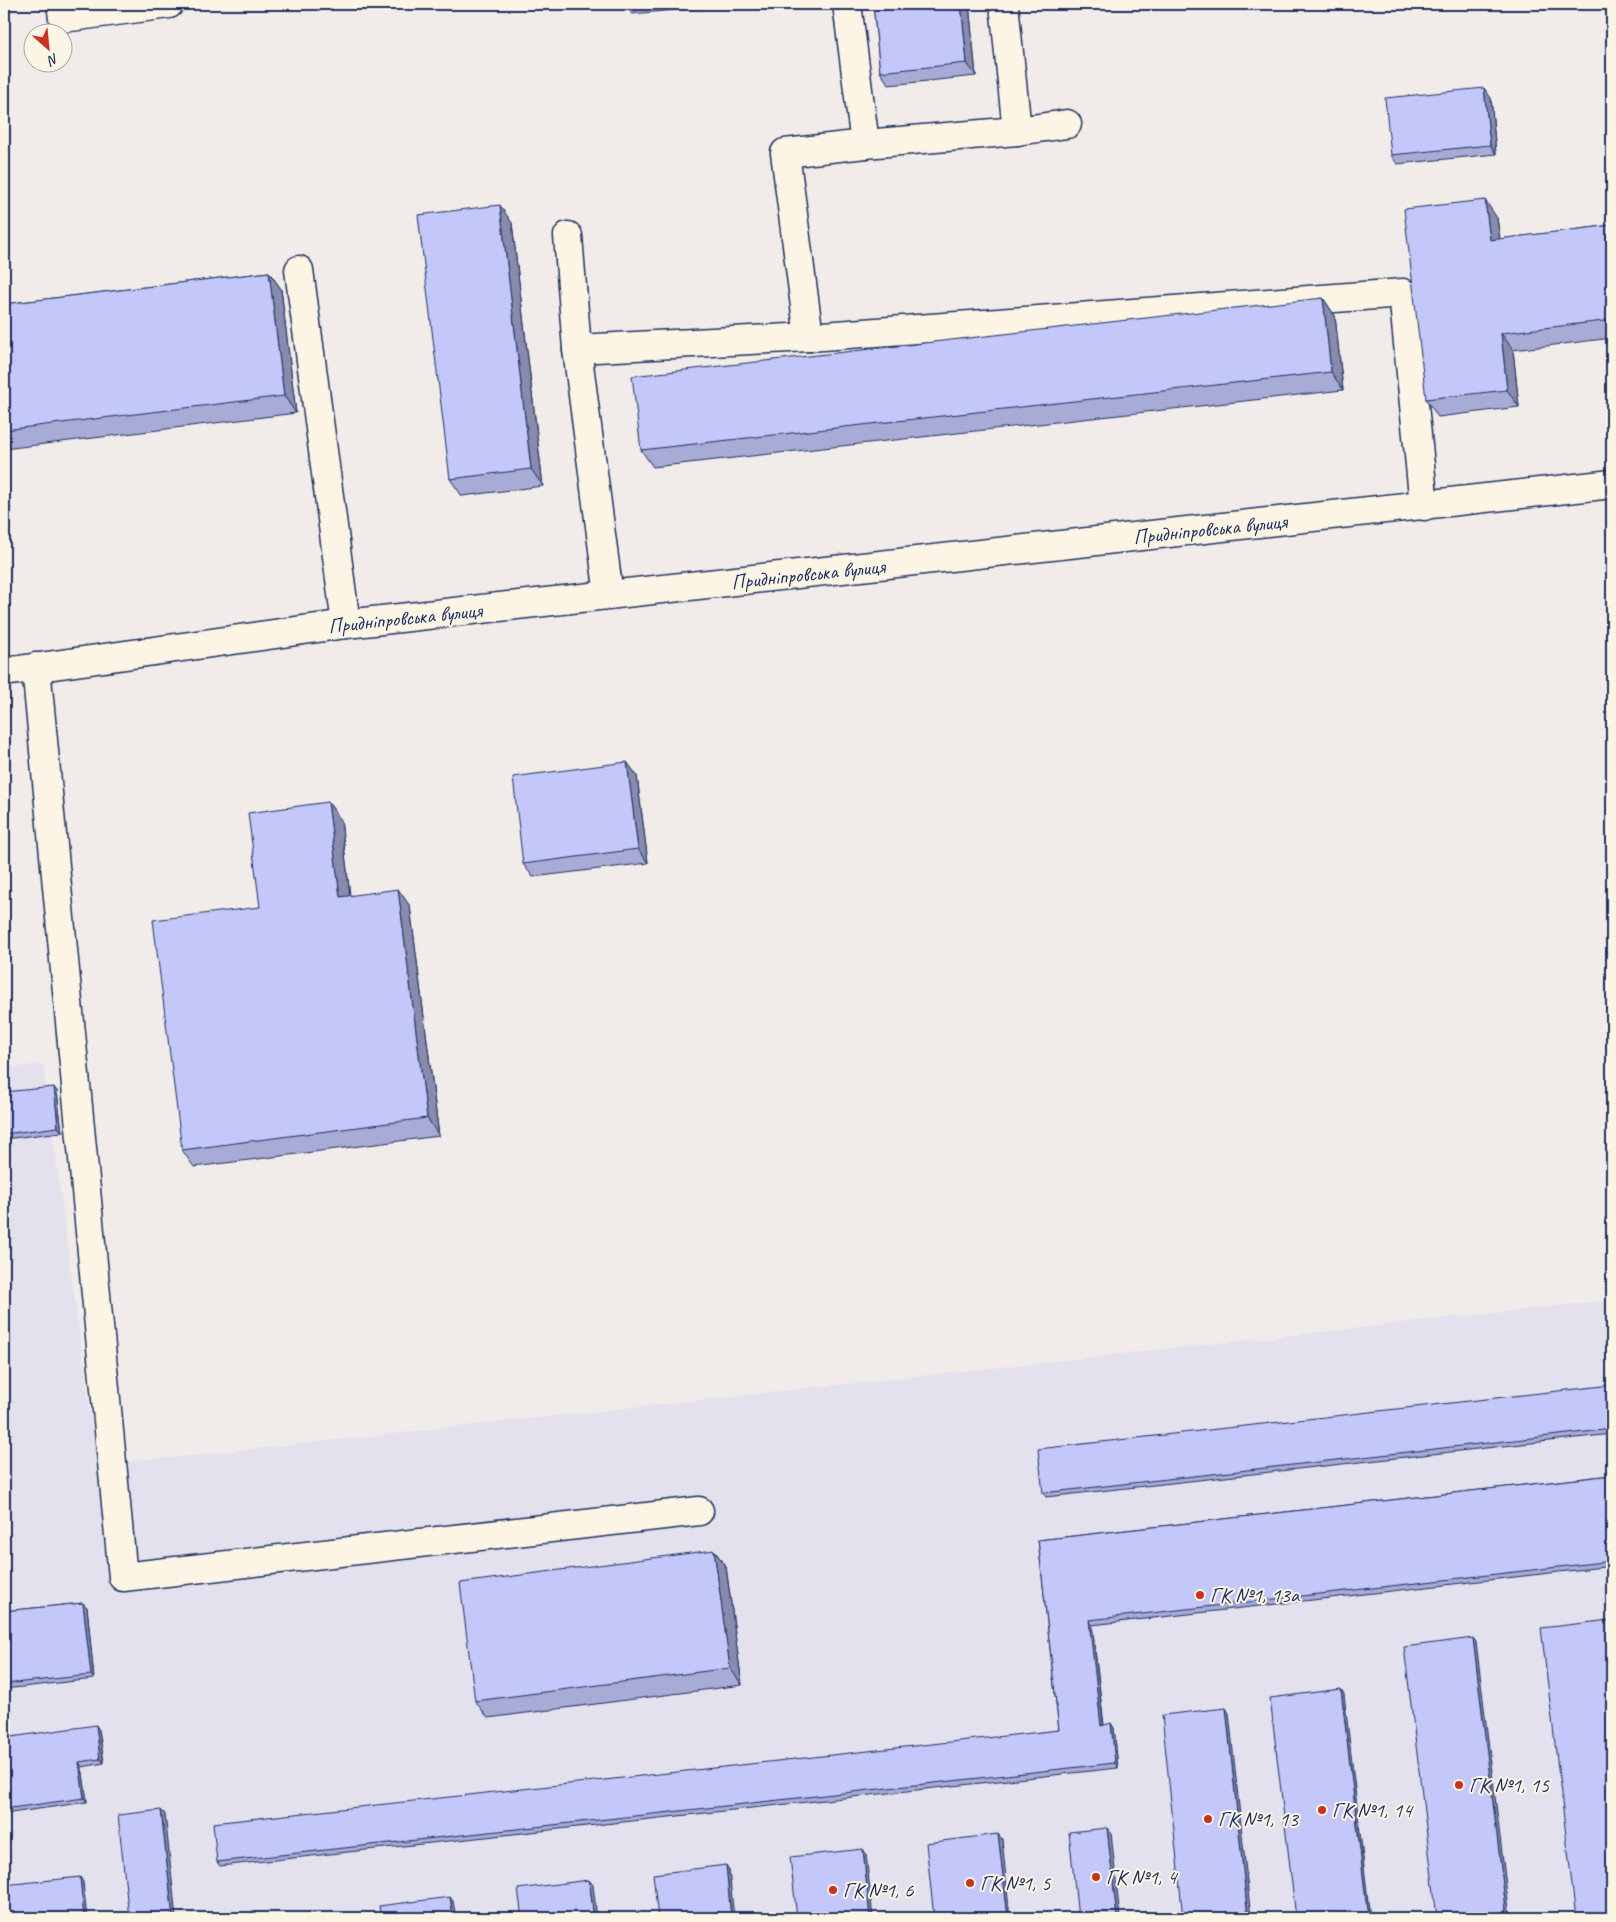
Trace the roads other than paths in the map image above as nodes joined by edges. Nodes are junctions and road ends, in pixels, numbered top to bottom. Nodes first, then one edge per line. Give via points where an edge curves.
1 (61, 4) edge
2 (170, 4) edge
3 (847, 4) edge
4 (1004, 4) edge
5 (1068, 124) dead end
6 (1017, 131) junction
7 (865, 144) junction
8 (568, 236) dead end
9 (299, 270) dead end
10 (809, 336) junction
11 (578, 348) junction
12 (1612, 484) edge
13 (1424, 506) junction
14 (610, 596) junction
15 (346, 624) junction
16 (36, 667) junction
17 (4, 672) edge
18 (699, 1511) dead end

1 - 2 street via 62,18
3 - 7 street
4 - 6 street
5 - 6 street
6 - 7 street
7 - 10 street via 785,153
8 - 11 street
9 - 15 street
10 - 11 street
10 - 13 street via 1403,293
11 - 14 street
12 - 13 street, Придніпровська вулиця
13 - 14 street, Придніпровська вулиця
14 - 15 street, Придніпровська вулиця
15 - 16 street, Придніпровська вулиця
16 - 17 street, Придніпровська вулиця
16 - 18 street via 123,1577

